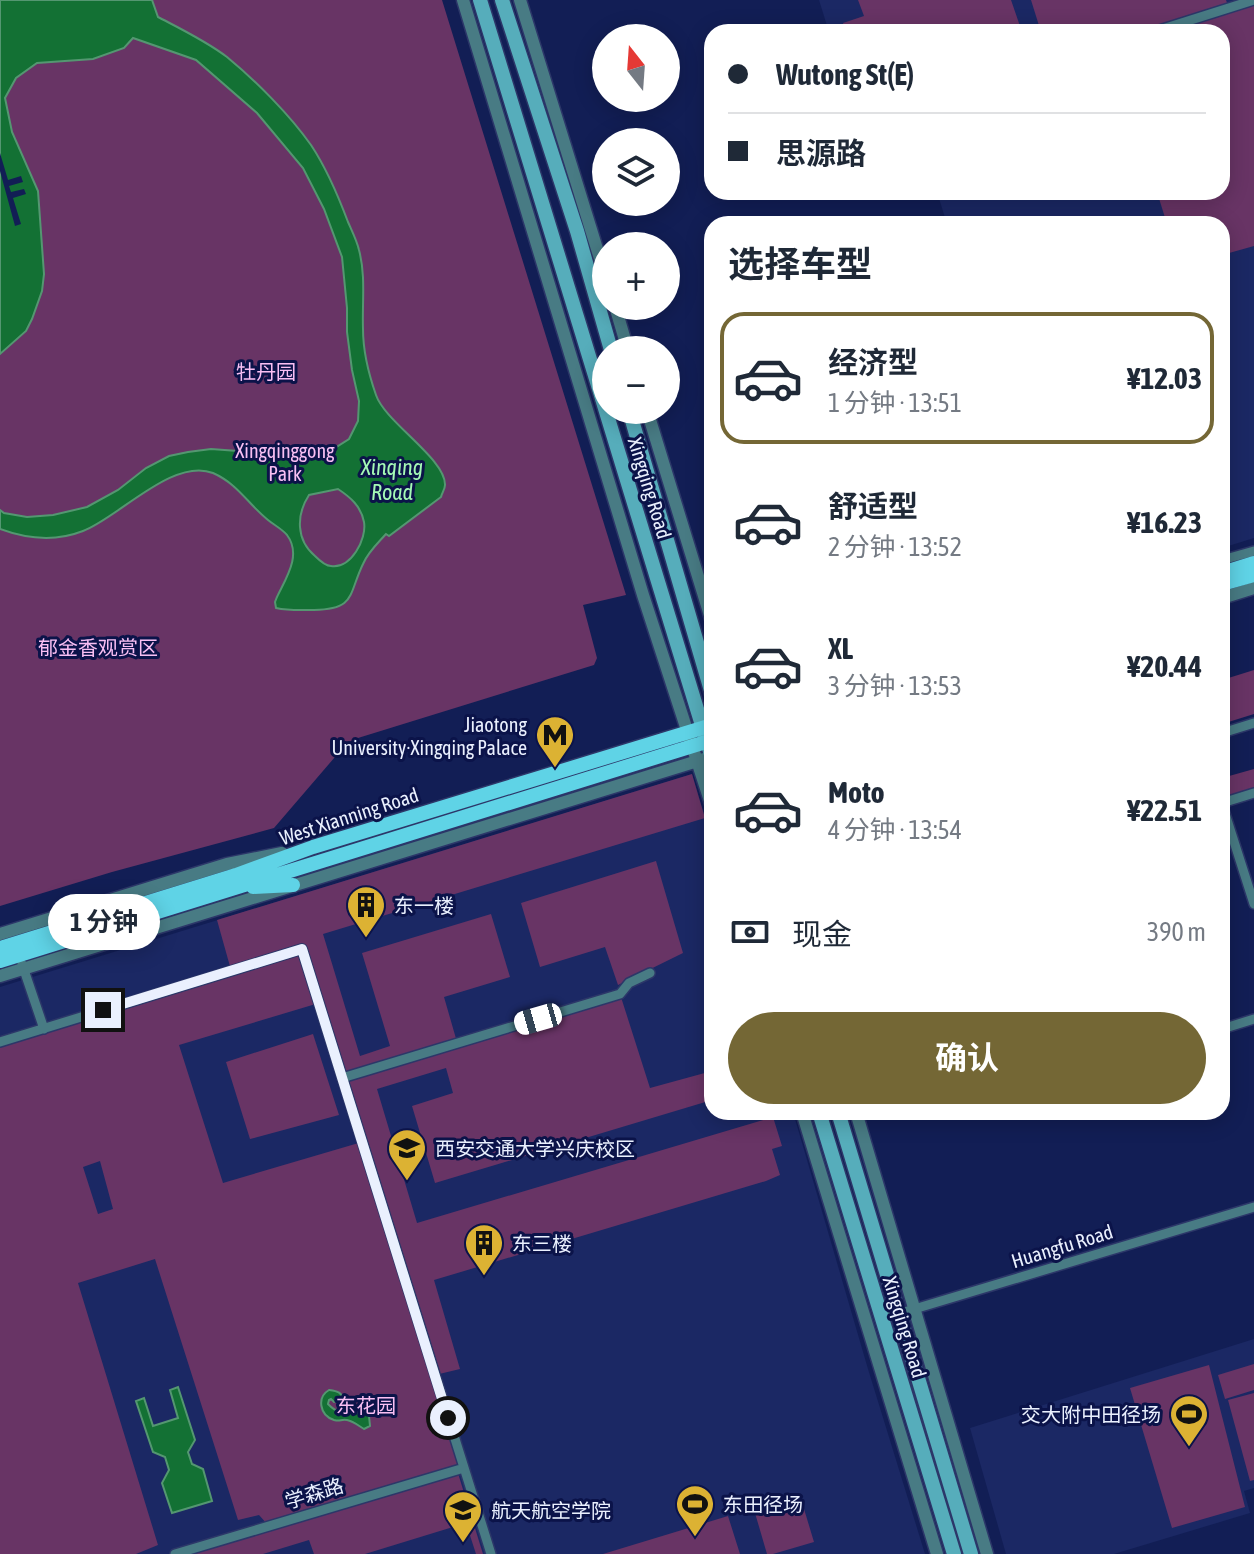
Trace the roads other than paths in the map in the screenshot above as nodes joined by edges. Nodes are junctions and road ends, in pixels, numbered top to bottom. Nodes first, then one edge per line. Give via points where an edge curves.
1 (463, 0) edge
2 (480, 0) edge
3 (502, 0) edge
4 (520, 0) edge
5 (1254, 0) edge
6 (1178, 24) edge
7 (592, 233) edge
8 (607, 336) edge
9 (633, 424) edge
10 (651, 424) edge
11 (1254, 551) edge
12 (1230, 558) edge
13 (1254, 563) edge
14 (1230, 570) edge
15 (1254, 575) edge
16 (1230, 582) edge
17 (1254, 588) edge
18 (704, 596) edge
19 (1230, 596) edge
20 (704, 667) edge
21 (1254, 723) edge
22 (1230, 730) edge
23 (704, 741) edge
24 (704, 742) edge
25 (704, 744) edge
26 (704, 744) edge
27 (704, 744) edge
28 (1254, 793) edge
29 (1230, 800) edge
30 (1230, 828) edge
31 (313, 847) junction
32 (293, 885) junction
33 (233, 888) junction
34 (1254, 904) edge
35 (0, 934) edge
36 (0, 948) edge
37 (20, 955) junction
38 (0, 961) edge
39 (650, 973) dead end
40 (0, 976) edge
41 (1254, 1019) edge
42 (1230, 1026) edge
43 (44, 1029) junction
44 (0, 1042) edge
45 (342, 1078) junction
46 (804, 1120) edge
47 (821, 1120) edge
48 (840, 1120) edge
49 (858, 1120) edge
50 (1254, 1207) edge
51 (914, 1309) junction
52 (898, 1314) junction
53 (881, 1319) junction
54 (464, 1468) junction
55 (175, 1554) edge
56 (491, 1554) edge
57 (937, 1554) edge
58 (954, 1554) edge
59 (971, 1554) edge
60 (987, 1554) edge

1 - 24 street via 643,595
2 - 23 main road, Xingqing Road
3 - 8 main road
4 - 7 street
5 - 6 street
9 - 20 main road, Xingqing Road
10 - 18 street
11 - 12 street
13 - 14 main road
15 - 16 main road
17 - 19 street
21 - 22 street
25 - 31 main road, West Xianning Road
26 - 32 street
27 - 33 main road, West Xianning Road
28 - 29 street
30 - 34 street
31 - 35 street via 227,864
31 - 37 main road, West Xianning Road
32 - 33 main road
32 - 37 street
33 - 37 main road, West Xianning Road
36 - 37 main road, West Xianning Road
37 - 38 main road, West Xianning Road
37 - 40 street
37 - 43 street
39 - 45 street via 620,994
41 - 42 street
43 - 44 street
43 - 45 street via 302,949
45 - 54 street
46 - 57 street
47 - 53 main road, Xingqing Road
48 - 52 main road, Xingqing Road
49 - 51 street
50 - 51 street, Huangfu Road
51 - 52 street, Huangfu Road
51 - 60 street
52 - 53 street, Huangfu Road
52 - 59 main road, Xingqing Road
53 - 58 main road, Xingqing Road
54 - 55 street, 学森路
54 - 56 street

